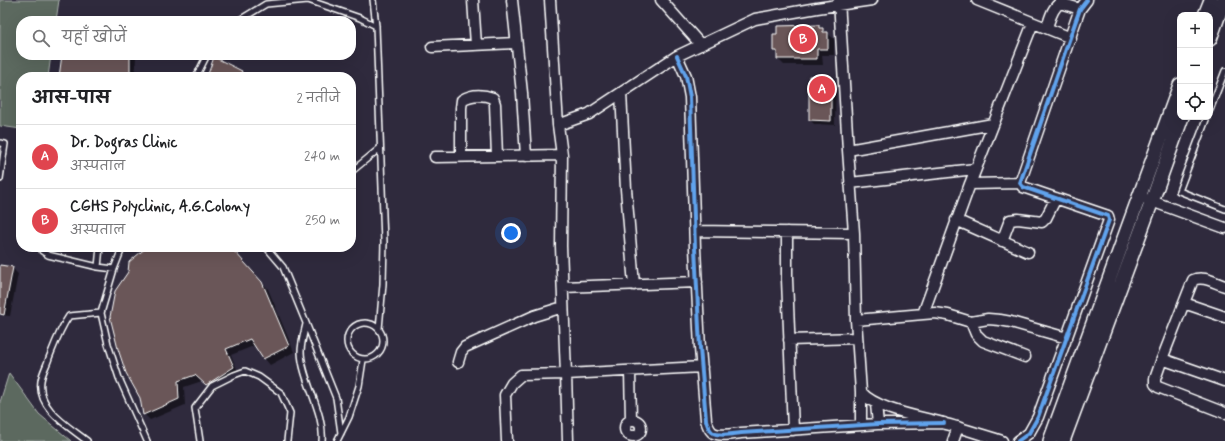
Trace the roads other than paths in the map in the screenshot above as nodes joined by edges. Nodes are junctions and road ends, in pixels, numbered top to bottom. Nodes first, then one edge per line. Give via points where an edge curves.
1 (373, 0) edge
2 (473, 0) edge
3 (512, 0) edge
4 (550, 0) edge
5 (661, 0) edge
6 (872, 0) edge
7 (977, 0) edge
8 (1087, 0) edge
9 (1211, 0) edge
10 (1224, 0) edge
11 (839, 2) edge
12 (1080, 9) junction
13 (1206, 12) edge
14 (246, 16) edge
15 (354, 16) edge
16 (356, 17) edge
17 (1033, 23) junction
18 (376, 26) junction
19 (1047, 28) junction
20 (1213, 31) edge
21 (1071, 38) junction
22 (516, 43) junction
23 (476, 45) junction
24 (701, 45) junction
25 (432, 47) dead end
26 (677, 56) junction
27 (204, 60) edge
28 (1225, 71) edge
29 (198, 72) edge
30 (622, 93) junction
31 (1177, 93) edge
32 (1213, 102) edge
33 (1181, 120) edge
34 (1206, 120) edge
35 (993, 124) junction
36 (558, 125) junction
37 (0, 143) edge
38 (380, 148) junction
39 (848, 150) junction
40 (562, 155) junction
41 (497, 156) junction
42 (526, 156) junction
43 (434, 157) dead end
44 (461, 157) junction
45 (356, 168) edge
46 (976, 169) junction
47 (0, 179) edge
48 (850, 183) junction
49 (1020, 183) junction
50 (970, 184) junction
51 (1056, 198) junction
52 (1140, 198) junction
53 (1152, 201) junction
54 (1225, 209) edge
55 (956, 220) junction
56 (1225, 228) edge
57 (695, 231) junction
58 (787, 232) junction
59 (854, 233) junction
60 (1002, 240) junction
61 (43, 252) edge
62 (100, 252) edge
63 (120, 252) edge
64 (270, 252) edge
65 (1028, 252) dead end
66 (98, 267) junction
67 (114, 269) junction
68 (697, 282) junction
69 (634, 284) junction
70 (1225, 286) edge
71 (563, 287) junction
72 (1184, 303) junction
73 (563, 307) junction
74 (101, 313) junction
75 (923, 314) junction
76 (1225, 317) edge
77 (856, 320) junction
78 (971, 322) junction
79 (306, 323) junction
80 (378, 329) junction
81 (857, 338) junction
82 (1067, 338) junction
83 (789, 340) junction
84 (1025, 358) dead end
85 (1162, 359) junction
86 (363, 360) junction
87 (458, 362) dead end
88 (702, 367) junction
89 (630, 371) junction
90 (566, 374) junction
91 (1225, 381) edge
92 (861, 392) junction
93 (876, 404) junction
94 (1225, 413) edge
95 (944, 423) junction
96 (878, 424) junction
97 (861, 425) junction
98 (958, 427) junction
99 (793, 430) junction
100 (341, 433) junction
101 (626, 438) edge
102 (87, 441) edge
103 (147, 441) edge
104 (200, 441) edge
105 (287, 441) edge
106 (322, 441) edge
107 (337, 441) edge
108 (507, 441) edge
109 (568, 441) edge
110 (953, 441) edge
111 (1002, 441) edge
112 (1018, 441) edge
113 (1050, 441) edge
114 (1063, 441) edge

1 - 18 lane
2 - 23 street
3 - 22 street
4 - 36 street
5 - 24 street
6 - 11 street
7 - 17 street
8 - 12 street
9 - 13 street
10 - 20 street
11 - 24 street via 755,19
11 - 39 street
12 - 19 street via 1060,3 1054,9
12 - 21 street
14 - 15 lane via 266,4 308,0
16 - 18 lane
17 - 19 street
17 - 35 street
18 - 38 lane
19 - 21 street
21 - 49 street
22 - 23 street
22 - 42 street
23 - 25 street
24 - 26 street
26 - 30 street
26 - 57 street via 686,76 690,97
27 - 29 lane
28 - 32 lane
30 - 36 street via 589,114
30 - 69 street via 626,189
31 - 52 street
33 - 53 street
34 - 54 lane via 1179,191
35 - 39 street
35 - 46 street
36 - 40 street
37 - 47 lane via 5,144
38 - 45 lane
38 - 80 lane via 384,242
39 - 48 street
40 - 42 street
40 - 71 street
41 - 42 street
41 - 44 street
41 - 44 street via 493,98 476,95 462,100
43 - 44 street
46 - 48 street
46 - 50 street
48 - 59 street
49 - 50 street
49 - 51 street via 1023,187
50 - 55 street
51 - 60 street via 1042,222 1010,220
51 - 82 street via 1108,216 1109,220
52 - 53 street
52 - 113 street
53 - 56 street
53 - 114 street
55 - 60 street
55 - 75 street
57 - 58 street
57 - 68 street
58 - 59 street
58 - 83 street
59 - 77 street
60 - 65 street
61 - 66 lane via 48,256
62 - 66 lane
63 - 67 lane
64 - 79 lane via 283,268
66 - 67 lane
67 - 74 lane
68 - 69 street
68 - 88 street
69 - 71 street
70 - 72 street via 1197,278 1193,280
71 - 73 street
72 - 76 street
72 - 85 street
73 - 87 street via 534,316 465,347
73 - 90 street
74 - 102 lane via 69,316 60,331 41,380 41,394 46,405
74 - 103 lane via 119,378
75 - 77 street
75 - 78 street via 948,315
77 - 81 street
78 - 82 street via 988,319 1006,321
78 - 84 street via 976,334 983,341
79 - 100 lane via 336,398
79 - 106 lane via 301,352 320,422
80 - 86 lane via 383,340 380,352 375,357
80 - 86 lane via 374,325 362,323 352,328 349,333 349,350 352,355
81 - 83 street
81 - 92 street
82 - 112 street via 1038,417 1029,433
83 - 99 street
85 - 91 street
85 - 94 street via 1155,379 1158,387
86 - 100 lane via 359,386
88 - 89 street
88 - 99 street via 706,420 713,433
89 - 90 street
89 - 101 street via 632,420 628,421 625,427
90 - 108 street via 521,375 512,383 505,395
90 - 109 street
92 - 93 street
92 - 97 street
93 - 95 street
93 - 96 street
95 - 96 street
95 - 98 street
96 - 97 street
97 - 99 street
98 - 110 street
98 - 111 street
100 - 107 lane
104 - 105 lane via 196,408 212,386 245,371 282,392 290,413

